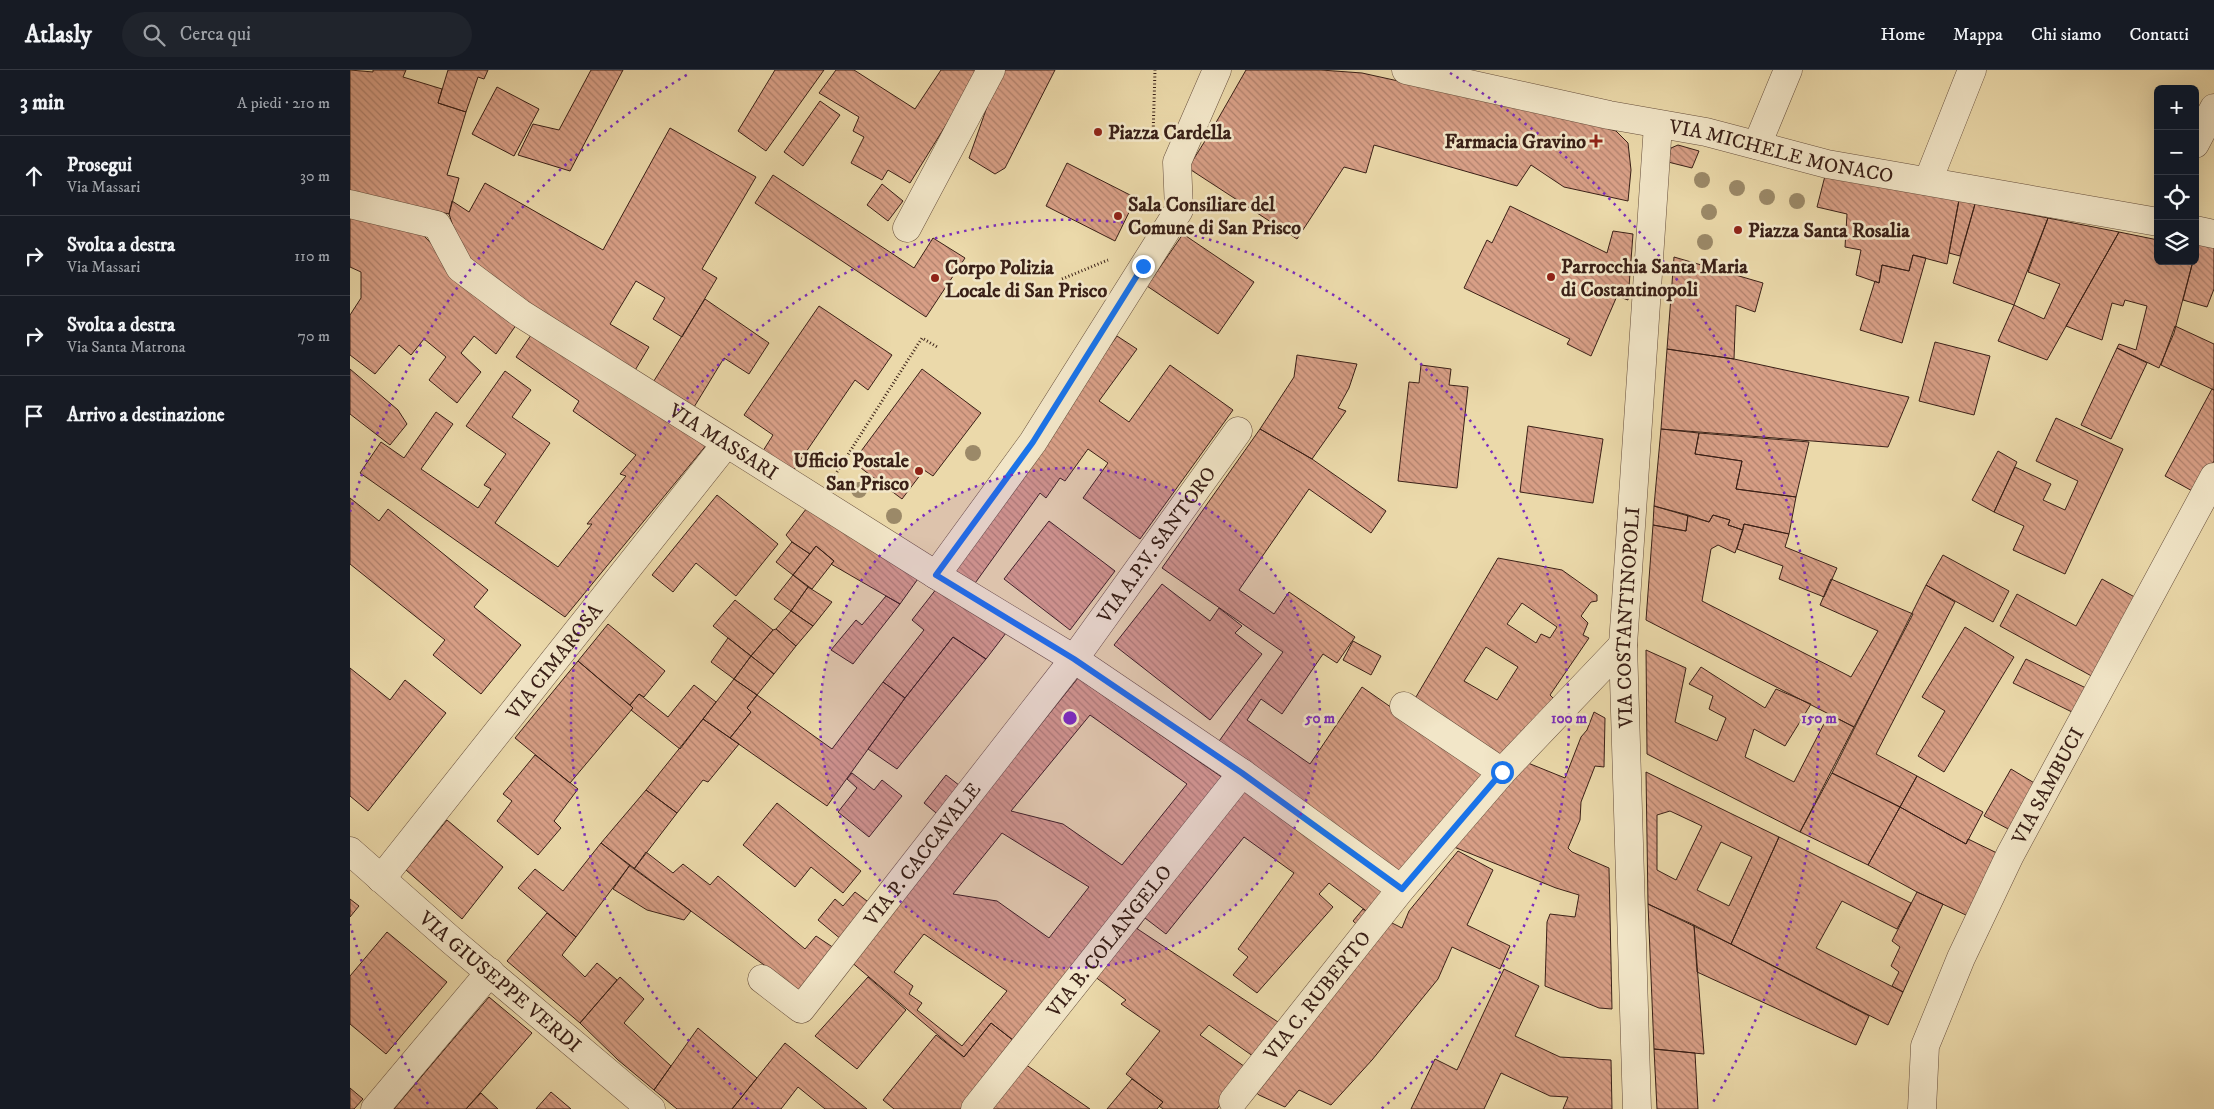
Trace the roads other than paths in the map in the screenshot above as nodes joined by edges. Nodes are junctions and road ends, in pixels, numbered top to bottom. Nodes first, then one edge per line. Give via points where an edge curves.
1 (991, 70) edge
2 (1217, 70) edge
3 (1406, 70) edge
4 (1788, 70) edge
5 (1972, 70) edge
6 (2214, 108) edge
7 (1658, 125) junction
8 (2199, 136) edge
9 (1757, 145) junction
10 (1928, 181) junction
11 (350, 204) edge
12 (2154, 219) edge
13 (907, 228) dead end
14 (2199, 231) edge
15 (2214, 234) edge
16 (1238, 431) dead end
17 (726, 444) junction
18 (2214, 477) edge
19 (936, 575) junction
20 (1622, 645) junction
21 (1074, 659) junction
22 (1404, 706) dead end
23 (1502, 772) junction
24 (1242, 773) junction
25 (350, 851) edge
26 (381, 879) junction
27 (1402, 889) junction
28 (490, 972) junction
29 (762, 979) dead end
30 (1233, 1101) dead end
31 (375, 1109) edge
32 (651, 1109) edge
33 (975, 1109) edge
34 (1637, 1109) edge
35 (1922, 1109) edge

1 - 13 street
2 - 19 street via 1177,162 1179,210 1033,442
3 - 7 street, VIA MICHELE MONACO
4 - 9 street
5 - 10 street
6 - 8 street
7 - 9 street, VIA MICHELE MONACO via 1706,132
7 - 20 street, VIA COSTANTINOPOLI
9 - 10 street, VIA MICHELE MONACO via 1827,164
10 - 12 street, VIA MICHELE MONACO
11 - 17 street, VIA MASSARI via 437,225 460,268 520,313
14 - 15 street
16 - 21 street, VIA A.P.V. SANTORO
17 - 19 street, VIA MASSARI
17 - 26 street, VIA CIMAROSA
18 - 35 street, VIA SAMBUCI via 2010,854 1961,958 1925,1046
19 - 21 street, VIA MASSARI
20 - 23 street
20 - 34 street, VIA COSTANTINOPOLI
21 - 24 street, VIA MASSARI
21 - 29 street, VIA P. CACCAVALE via 801,1009
22 - 23 street
23 - 27 street
24 - 27 street, VIA MASSARI
24 - 33 street, VIA B. COLANGELO
25 - 26 street, VIA GIUSEPPE VERDI
26 - 28 street, VIA GIUSEPPE VERDI
27 - 30 street, VIA C. RUBERTO
28 - 31 street
28 - 32 street, VIA GIUSEPPE VERDI

